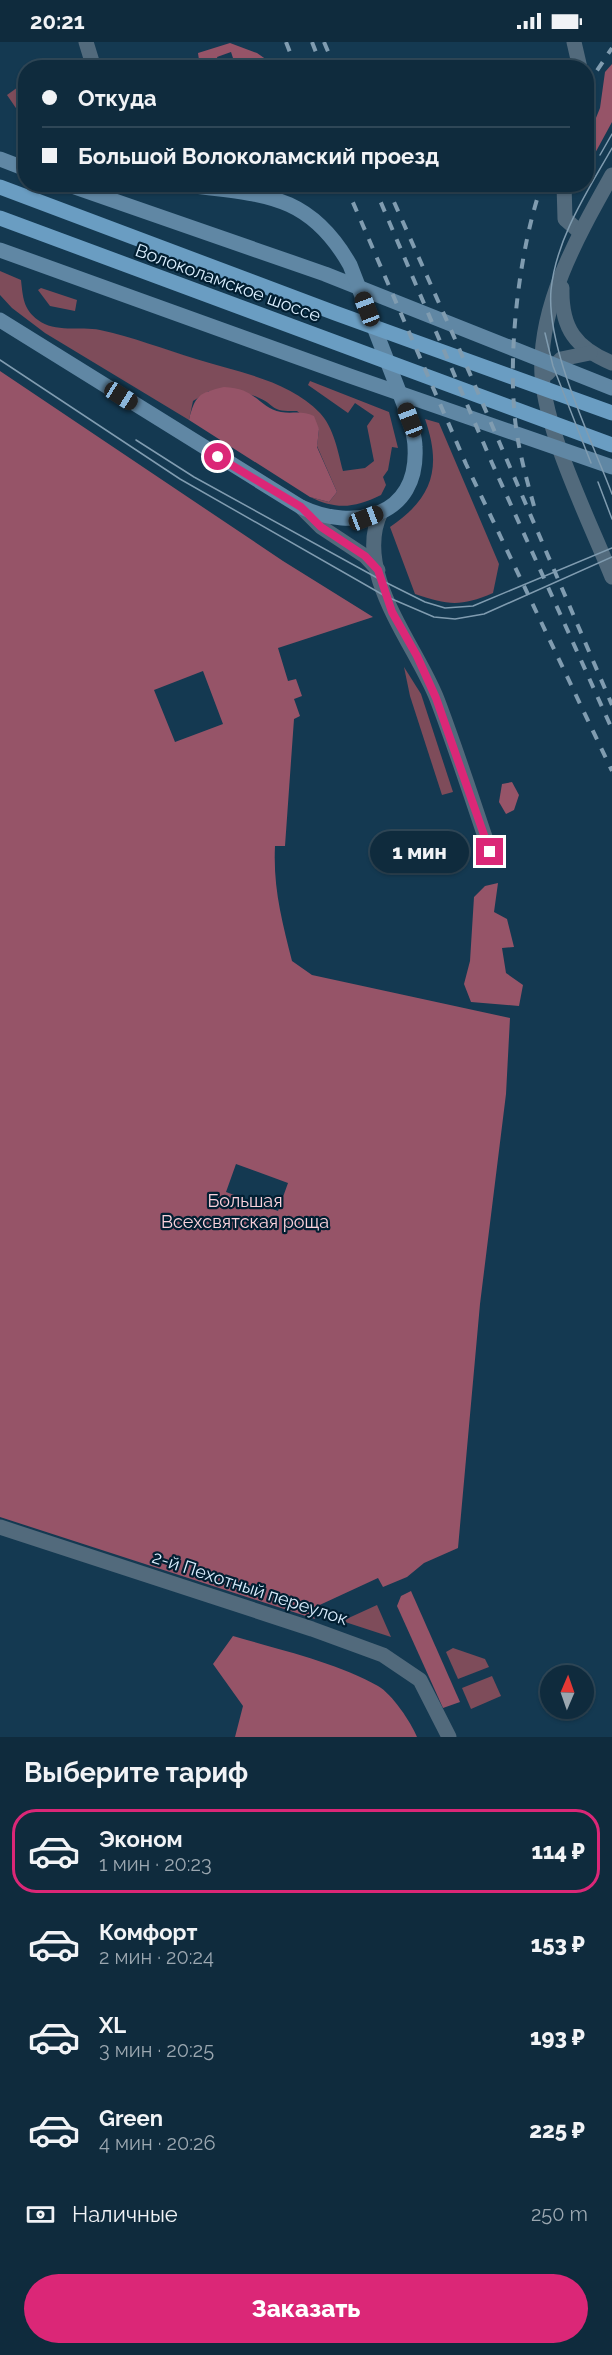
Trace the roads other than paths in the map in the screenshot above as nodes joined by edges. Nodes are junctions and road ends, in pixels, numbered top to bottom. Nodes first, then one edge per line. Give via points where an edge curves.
1 (86, 42) edge
2 (574, 42) edge
3 (92, 60) edge
4 (578, 60) edge
5 (0, 151) edge
6 (18, 156) edge
7 (0, 159) edge
8 (18, 166) edge
9 (612, 176) edge
10 (0, 186) edge
11 (89, 192) edge
12 (233, 192) edge
13 (564, 192) edge
14 (0, 218) edge
15 (580, 232) junction
16 (0, 250) edge
17 (563, 276) junction
18 (0, 312) edge
19 (0, 320) edge
20 (24, 336) junction
21 (590, 353) junction
22 (612, 363) edge
23 (612, 388) edge
24 (544, 392) junction
25 (612, 413) edge
26 (612, 445) edge
27 (612, 467) edge
28 (301, 507) junction
29 (381, 512) junction
30 (378, 570) junction
31 (612, 577) edge
32 (490, 852) dead end
33 (0, 1527) edge
34 (449, 1737) edge

1 - 3 street
2 - 4 street
5 - 6 main road
7 - 8 main road
9 - 15 street
10 - 25 main road, Волоколамское шоссе
11 - 23 main road, Волоколамское шоссе via 325,274
12 - 29 main road via 288,203 310,214 337,242 350,265 410,420 415,447 409,483 401,497
13 - 15 street via 564,219
14 - 26 main road, Волоколамское шоссе
15 - 17 street
16 - 27 main road
17 - 21 street via 565,318 575,338
17 - 24 street via 546,333 542,362
18 - 20 street
19 - 20 main road
20 - 28 main road
21 - 22 street
21 - 24 street via 561,359 548,372
24 - 31 street via 566,462
28 - 29 main road via 317,515 341,519 366,518
28 - 30 street
29 - 30 street via 372,532
30 - 32 street via 392,612 436,698
33 - 34 street, 2-й Пехотный переулок via 383,1655 420,1680

